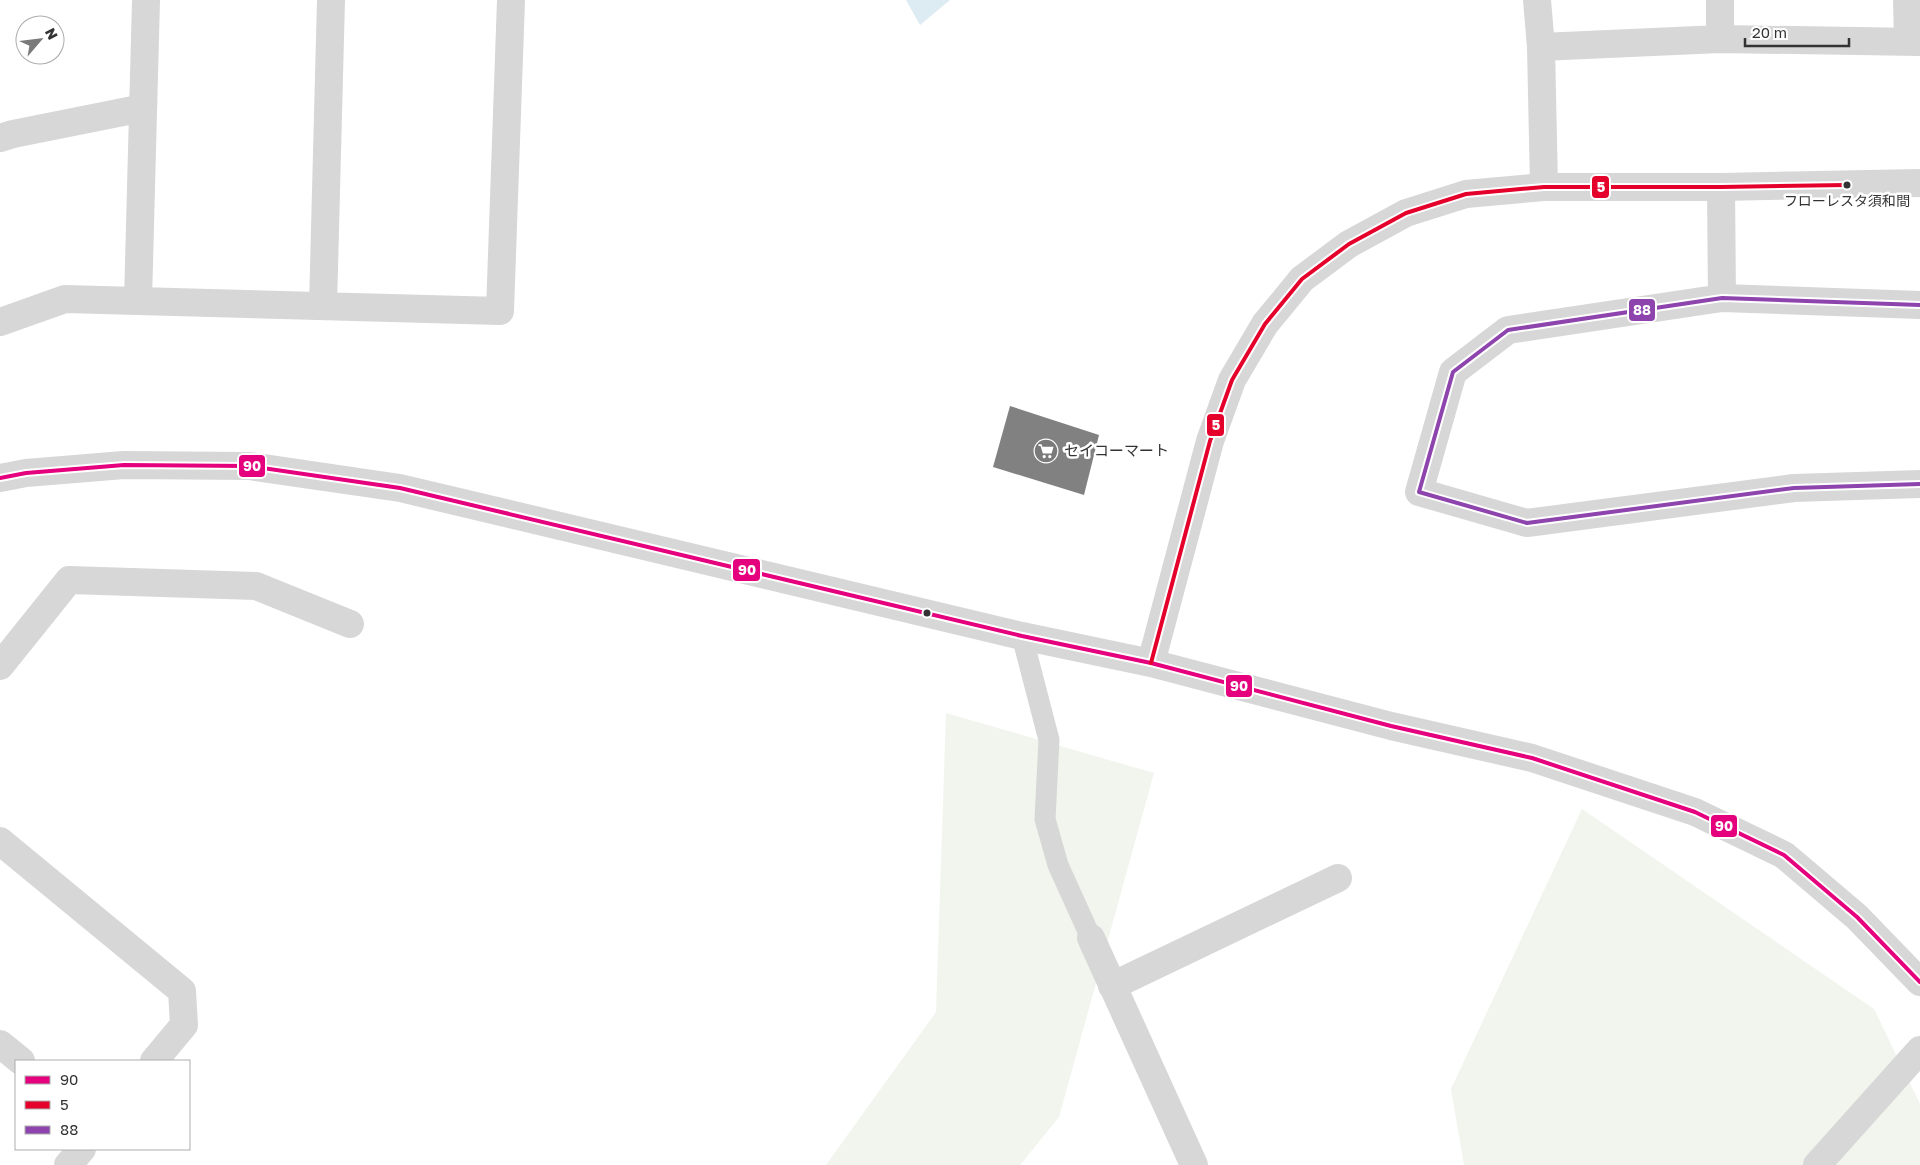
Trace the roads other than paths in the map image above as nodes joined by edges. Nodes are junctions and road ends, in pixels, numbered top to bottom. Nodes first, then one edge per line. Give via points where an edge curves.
1 (146, 0) edge
2 (331, 0) edge
3 (511, 0) edge
4 (1537, 0) edge
5 (1720, 0) edge
6 (1907, 0) edge
7 (1720, 40) junction
8 (1914, 42) edge
9 (1541, 47) junction
10 (143, 108) junction
11 (0, 138) edge
12 (1920, 183) edge
13 (1544, 187) junction
14 (1720, 188) junction
15 (1722, 298) junction
16 (138, 301) junction
17 (1920, 305) edge
18 (323, 306) junction
19 (0, 322) edge
20 (0, 478) edge
21 (1920, 484) edge
22 (350, 624) dead end
23 (1022, 636) junction
24 (1151, 663) junction
25 (0, 666) edge
26 (0, 841) edge
27 (1338, 878) dead end
28 (1090, 938) joint
29 (1920, 982) edge
30 (1112, 986) junction
31 (0, 1044) edge
32 (1920, 1050) edge
33 (20, 1060) edge
34 (155, 1060) edge
35 (81, 1150) edge
36 (68, 1165) edge
37 (1194, 1165) edge
38 (1816, 1165) edge

1 - 10 street
2 - 18 street
3 - 18 street via 500,311
4 - 9 street
5 - 7 street
6 - 8 street
7 - 8 street
7 - 9 street
9 - 13 street
10 - 11 street
10 - 16 street
12 - 14 street
13 - 14 street
13 - 24 street via 1466,194 1406,213 1349,244 1302,279 1271,316 1232,380 1210,441
14 - 15 street
15 - 17 street
15 - 21 street via 1508,330 1453,372 1419,492 1527,523 1794,488
16 - 18 street
16 - 19 street via 65,299
20 - 23 street via 124,465 249,466 391,487
22 - 25 street via 256,586 69,580
23 - 24 street
23 - 28 lane via 1049,740 1045,819 1058,865
24 - 29 street via 1391,726 1532,758 1695,812 1784,855 1857,917
26 - 34 street via 182,991 184,1025
27 - 30 street
28 - 30 street
30 - 37 street
31 - 33 street
32 - 38 street
35 - 36 street

